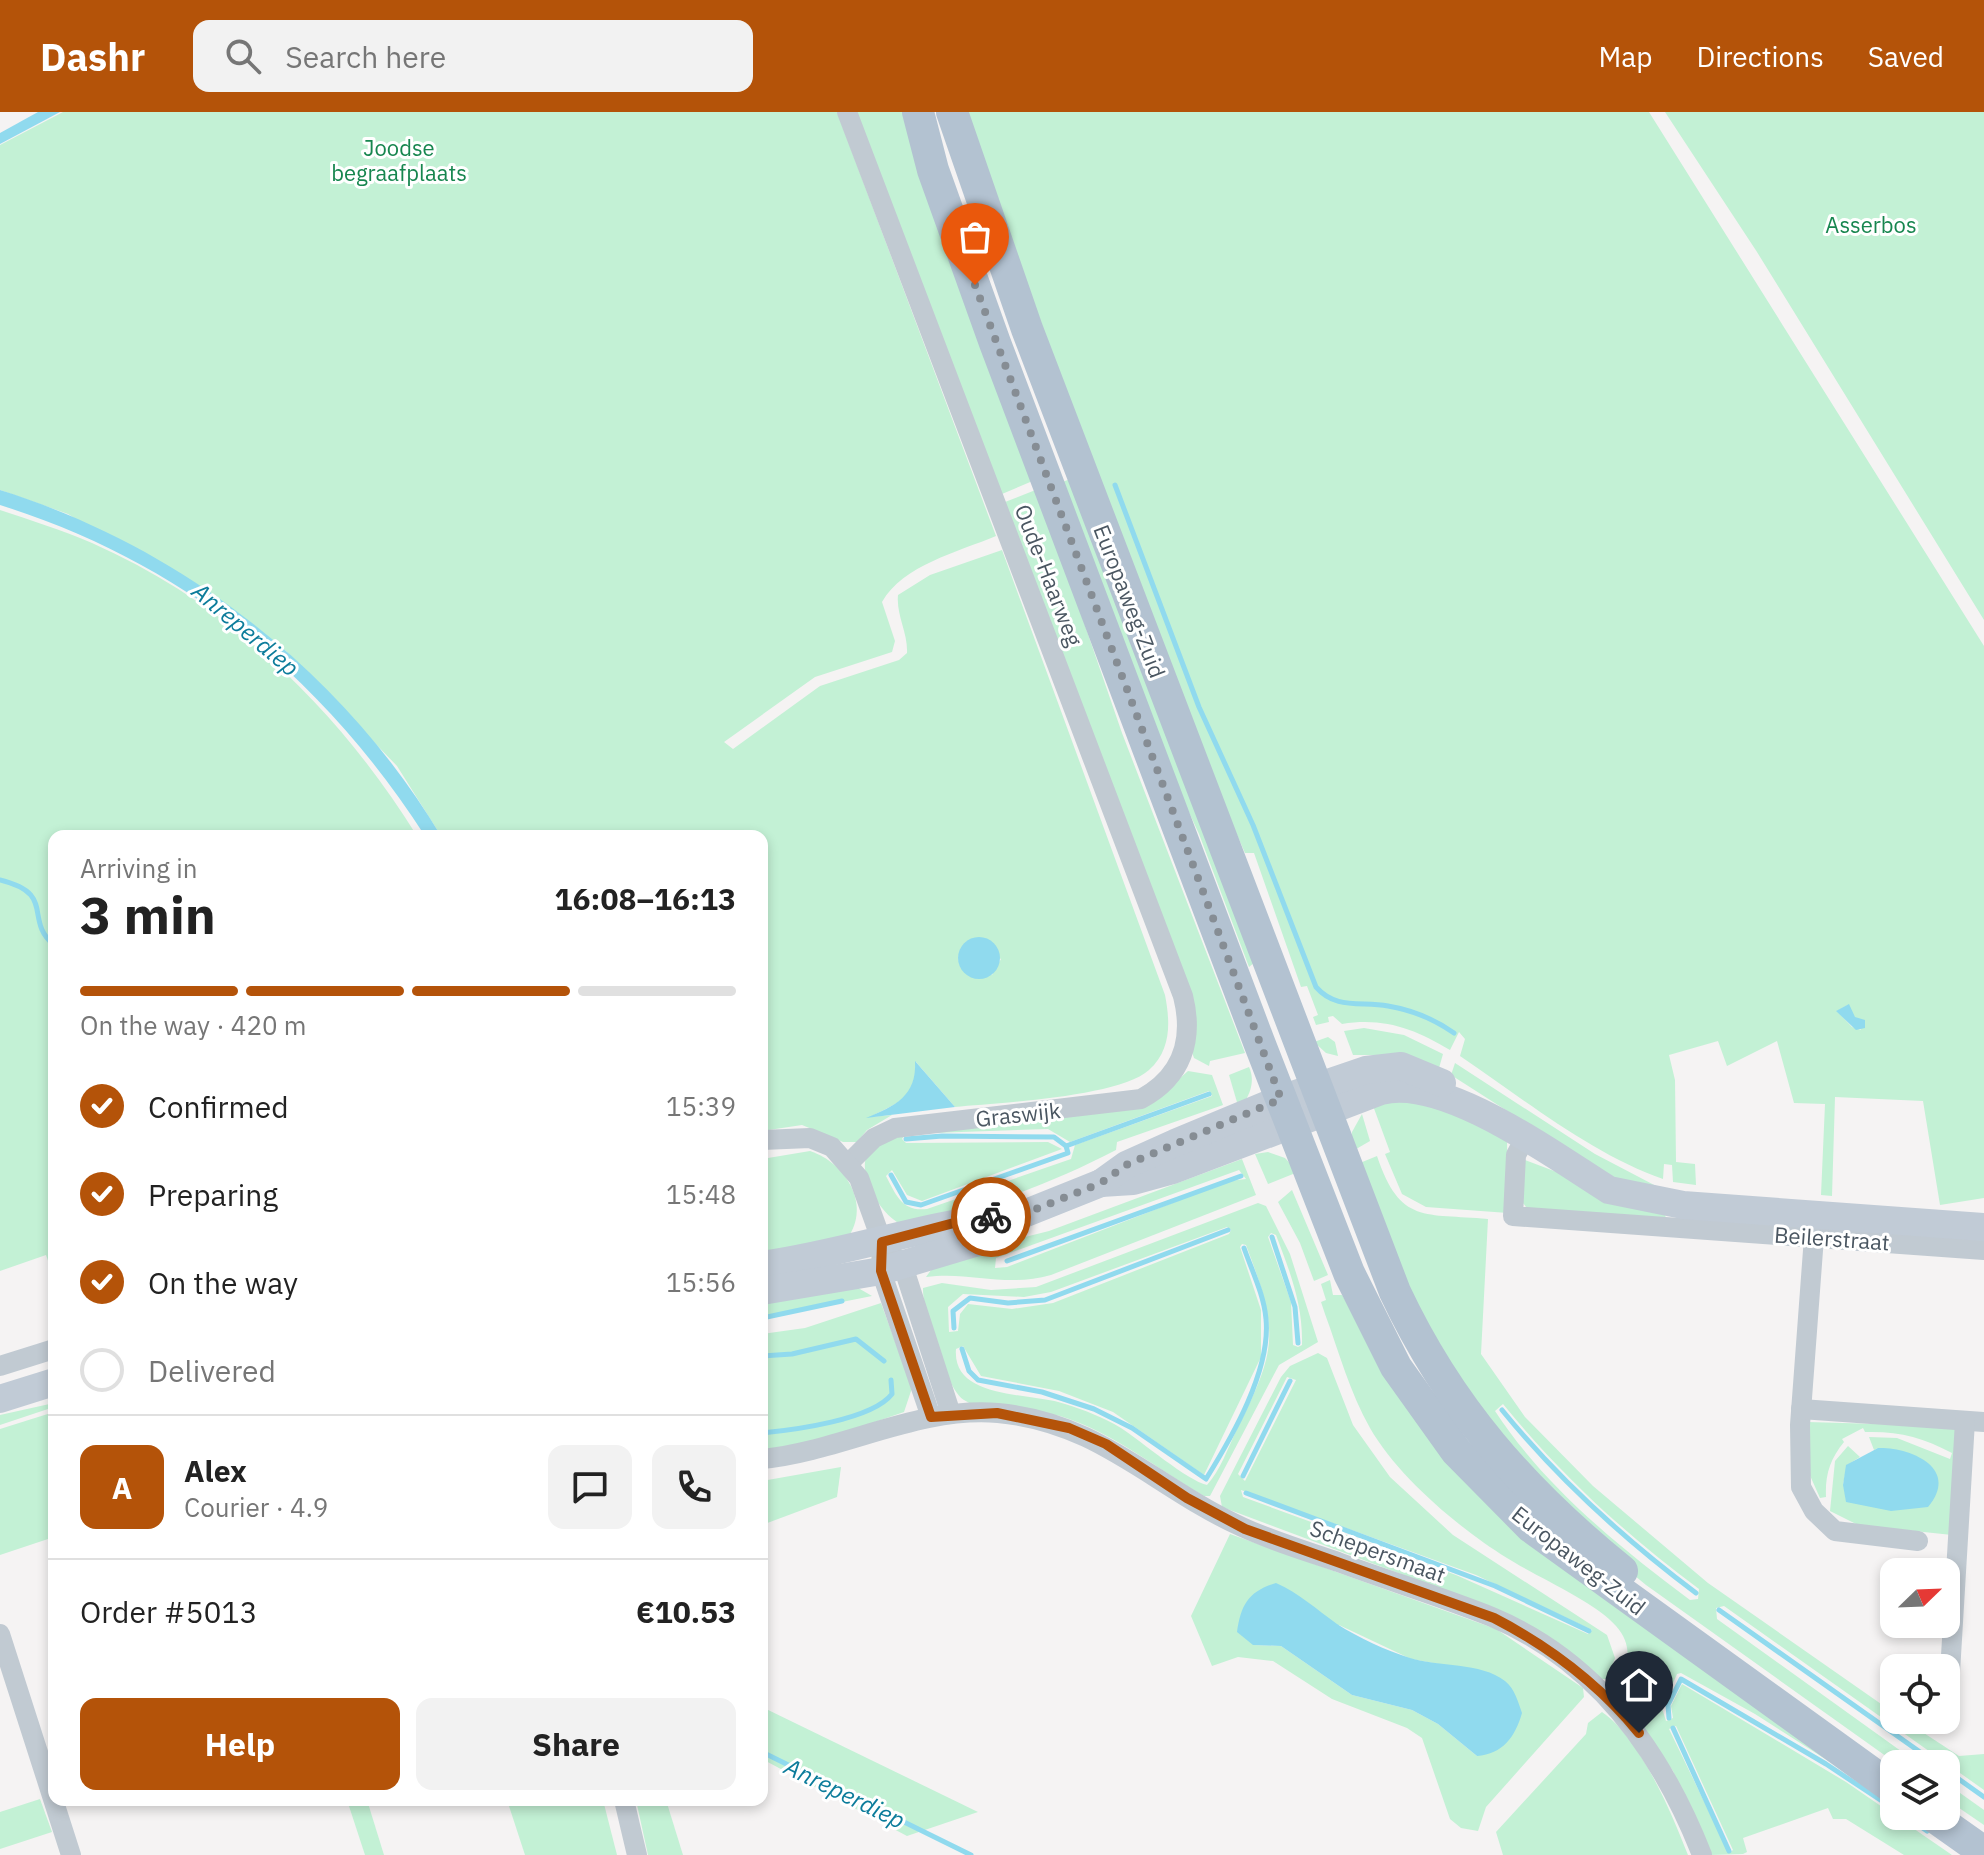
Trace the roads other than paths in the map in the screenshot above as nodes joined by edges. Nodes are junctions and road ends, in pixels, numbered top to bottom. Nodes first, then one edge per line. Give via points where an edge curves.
1 (847, 112) edge
2 (918, 112) edge
3 (952, 112) edge
4 (1182, 1059) joint
5 (1319, 1100) junction
6 (1286, 1112) junction
7 (1525, 1138) junction
8 (768, 1140) edge
9 (849, 1163) junction
10 (1021, 1215) junction
11 (1681, 1216) junction
12 (1984, 1227) edge
13 (1814, 1237) junction
14 (882, 1242) junction
15 (1984, 1250) edge
16 (768, 1264) edge
17 (892, 1268) junction
18 (768, 1290) edge
19 (48, 1351) edge
20 (0, 1366) edge
21 (48, 1384) edge
22 (0, 1399) edge
23 (1801, 1409) junction
24 (941, 1416) junction
25 (1975, 1422) edge
26 (768, 1458) edge
27 (1918, 1541) dead end
28 (0, 1634) edge
29 (1953, 1654) edge
30 (1880, 1757) edge
31 (1880, 1779) edge
32 (48, 1783) edge
33 (55, 1806) edge
34 (625, 1806) edge
35 (1960, 1814) edge
36 (1953, 1830) edge
37 (1984, 1831) edge
38 (1984, 1852) edge
39 (71, 1855) edge
40 (637, 1855) edge
41 (1702, 1855) edge

1 - 4 street, Oude-Haarweg via 1183,996 1188,1033
2 - 6 main road, Europaweg-Zuid via 933,170 995,343
3 - 5 main road, Europaweg-Zuid via 1027,329
4 - 9 street, Graswijk via 1164,1084 1141,1099 895,1128 874,1138
5 - 6 main road
5 - 7 main road, Beilerstraat via 1366,1070 1401,1066 1440,1082
5 - 30 main road, Europaweg-Zuid via 1415,1334 1454,1399 1515,1473 1639,1585
6 - 10 main road via 1173,1170 1101,1183
6 - 31 main road, Europaweg-Zuid via 1382,1343 1468,1466 1555,1547
7 - 11 main road, Beilerstraat via 1609,1190
7 - 11 street, Beilerstraat via 1516,1155 1513,1216
8 - 9 street via 810,1138 832,1147
9 - 14 street via 867,1195
10 - 14 main road via 969,1219
10 - 17 main road via 981,1241
11 - 12 main road, Beilerstraat
11 - 13 street, Beilerstraat
13 - 15 street, Beilerstraat
13 - 23 street
14 - 16 main road
14 - 17 street
17 - 18 main road
17 - 24 street
19 - 20 street
21 - 22 main road
23 - 25 street
23 - 27 street via 1801,1487 1814,1511 1835,1531
24 - 26 street, Schepersmaat
24 - 41 street, Schepersmaat via 997,1413 1069,1428 1106,1444 1245,1529 1494,1618 1528,1636 1602,1691 1639,1733 1668,1778
25 - 29 street
28 - 32 street
33 - 39 street
34 - 40 street
35 - 37 main road
36 - 38 main road

